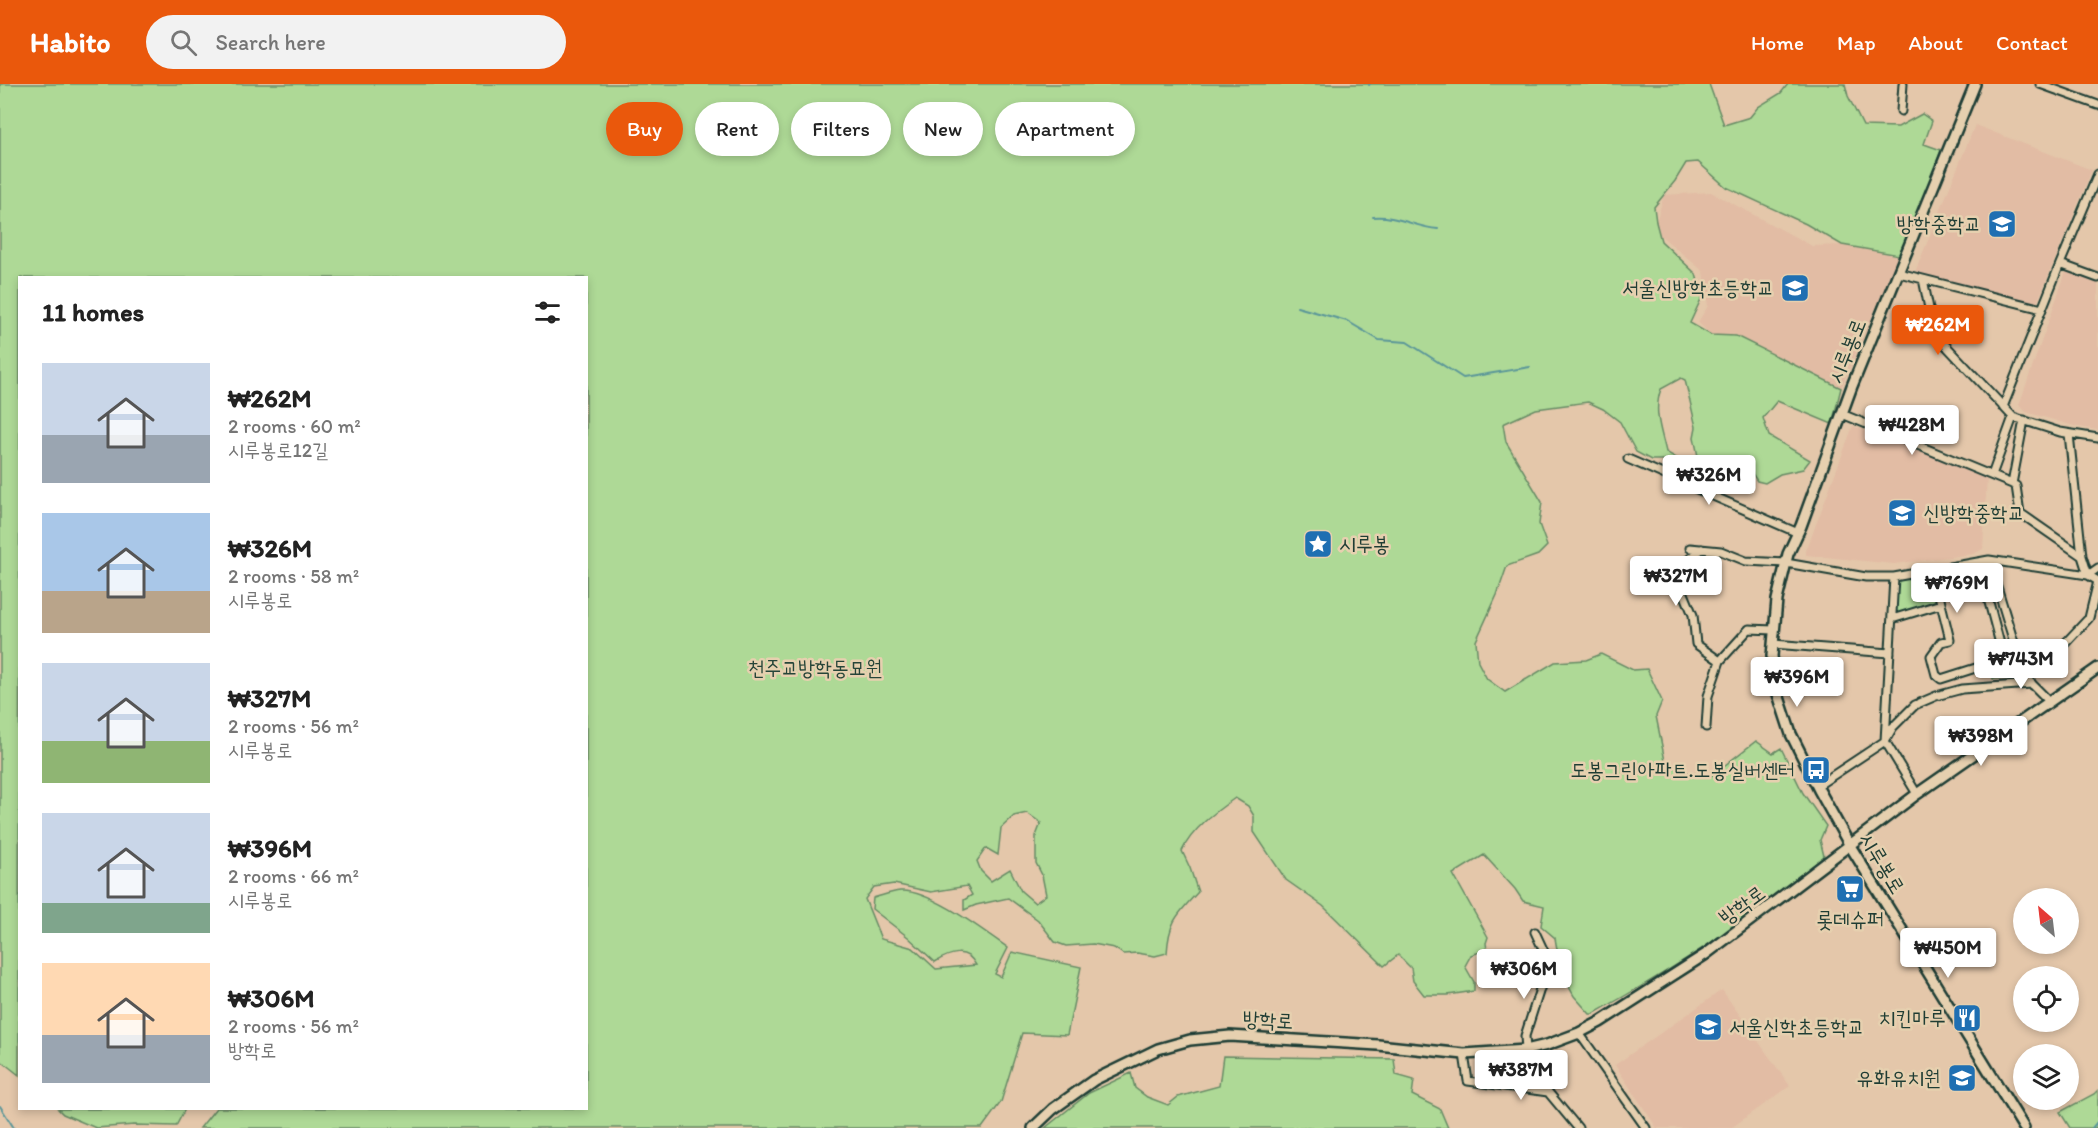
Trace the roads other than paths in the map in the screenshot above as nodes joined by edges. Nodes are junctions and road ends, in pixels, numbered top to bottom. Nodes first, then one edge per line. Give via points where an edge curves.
1 (1903, 84) edge
2 (1975, 84) edge
3 (2040, 84) edge
4 (2058, 87) edge
5 (2098, 105) edge
6 (1901, 111) dead end
7 (2098, 174) edge
8 (2060, 264) junction
9 (1899, 273) junction
10 (2098, 278) edge
11 (1923, 279) junction
12 (2042, 309) junction
13 (2003, 407) junction
14 (1842, 414) junction
15 (2013, 417) junction
16 (2024, 420) junction
17 (2069, 434) junction
18 (2098, 438) edge
19 (1628, 459) dead end
20 (1992, 475) junction
21 (2012, 484) junction
22 (1798, 533) junction
23 (1690, 548) dead end
24 (1702, 549) junction
25 (2082, 556) junction
26 (1989, 561) junction
27 (1786, 563) junction
28 (2098, 568) edge
29 (2088, 575) junction
30 (1894, 577) junction
31 (2098, 581) edge
32 (1941, 604) junction
33 (1892, 619) junction
34 (1774, 630) junction
35 (1773, 644) junction
36 (1890, 653) junction
37 (2004, 659) junction
38 (2019, 659) junction
39 (1720, 661) junction
40 (2098, 668) edge
41 (2032, 684) junction
42 (2050, 702) junction
43 (1706, 728) dead end
44 (1885, 741) junction
45 (1817, 786) junction
46 (1917, 794) junction
47 (1849, 844) junction
48 (1535, 932) dead end
49 (1579, 1033) junction
50 (1526, 1050) junction
51 (1464, 1054) junction
52 (1548, 1092) junction
53 (1032, 1128) edge
54 (1578, 1128) edge
55 (1646, 1128) edge
56 (2024, 1128) edge

1 - 6 street
2 - 9 main road, 시루봉로
3 - 4 street
4 - 5 street
7 - 8 street
8 - 10 street
8 - 12 street
9 - 11 street
9 - 14 main road, 시루봉로
11 - 12 street
11 - 13 street via 1934,333
12 - 13 street
13 - 15 street
14 - 20 street
14 - 22 main road, 시루봉로
15 - 16 street
15 - 20 street
16 - 17 street
16 - 21 street
17 - 18 street
17 - 25 street
19 - 22 street
20 - 21 street
21 - 25 street via 2016,486 2020,513
22 - 27 main road, 시루봉로
23 - 24 street
24 - 27 street via 1721,551 1746,561
24 - 39 street via 1682,566 1681,586 1693,615 1696,644
25 - 29 street
26 - 29 street
26 - 30 street
26 - 38 street
27 - 30 street via 1866,577
27 - 34 main road, 시루봉로
28 - 29 street
29 - 31 street
30 - 33 street
31 - 38 street via 2089,618 2057,652
32 - 33 street
32 - 37 street via 1950,640 1941,642 1931,656 1936,675 1941,679
32 - 37 street via 1936,583 1981,572
33 - 36 street
34 - 35 main road, 시루봉로
34 - 39 street via 1749,628
35 - 36 street
35 - 45 main road, 시루봉로 via 1776,688 1791,734
36 - 44 street
37 - 38 street
38 - 41 street
39 - 43 street via 1708,696
40 - 42 main road, 방학로
41 - 42 street
41 - 44 street via 1962,689 1936,696 1915,705
42 - 46 main road, 방학로
44 - 45 street
44 - 46 street
45 - 47 main road, 시루봉로
46 - 47 main road, 방학로
47 - 49 main road, 방학로 via 1706,954
47 - 56 main road, 시루봉로
48 - 50 street via 1548,958 1525,1036
49 - 50 main road, 방학로
49 - 55 street
50 - 51 main road, 방학로
50 - 52 street
51 - 52 street via 1468,1081
51 - 53 main road, 방학로 via 1230,1036 1190,1040 1158,1049 1094,1080
52 - 54 street

